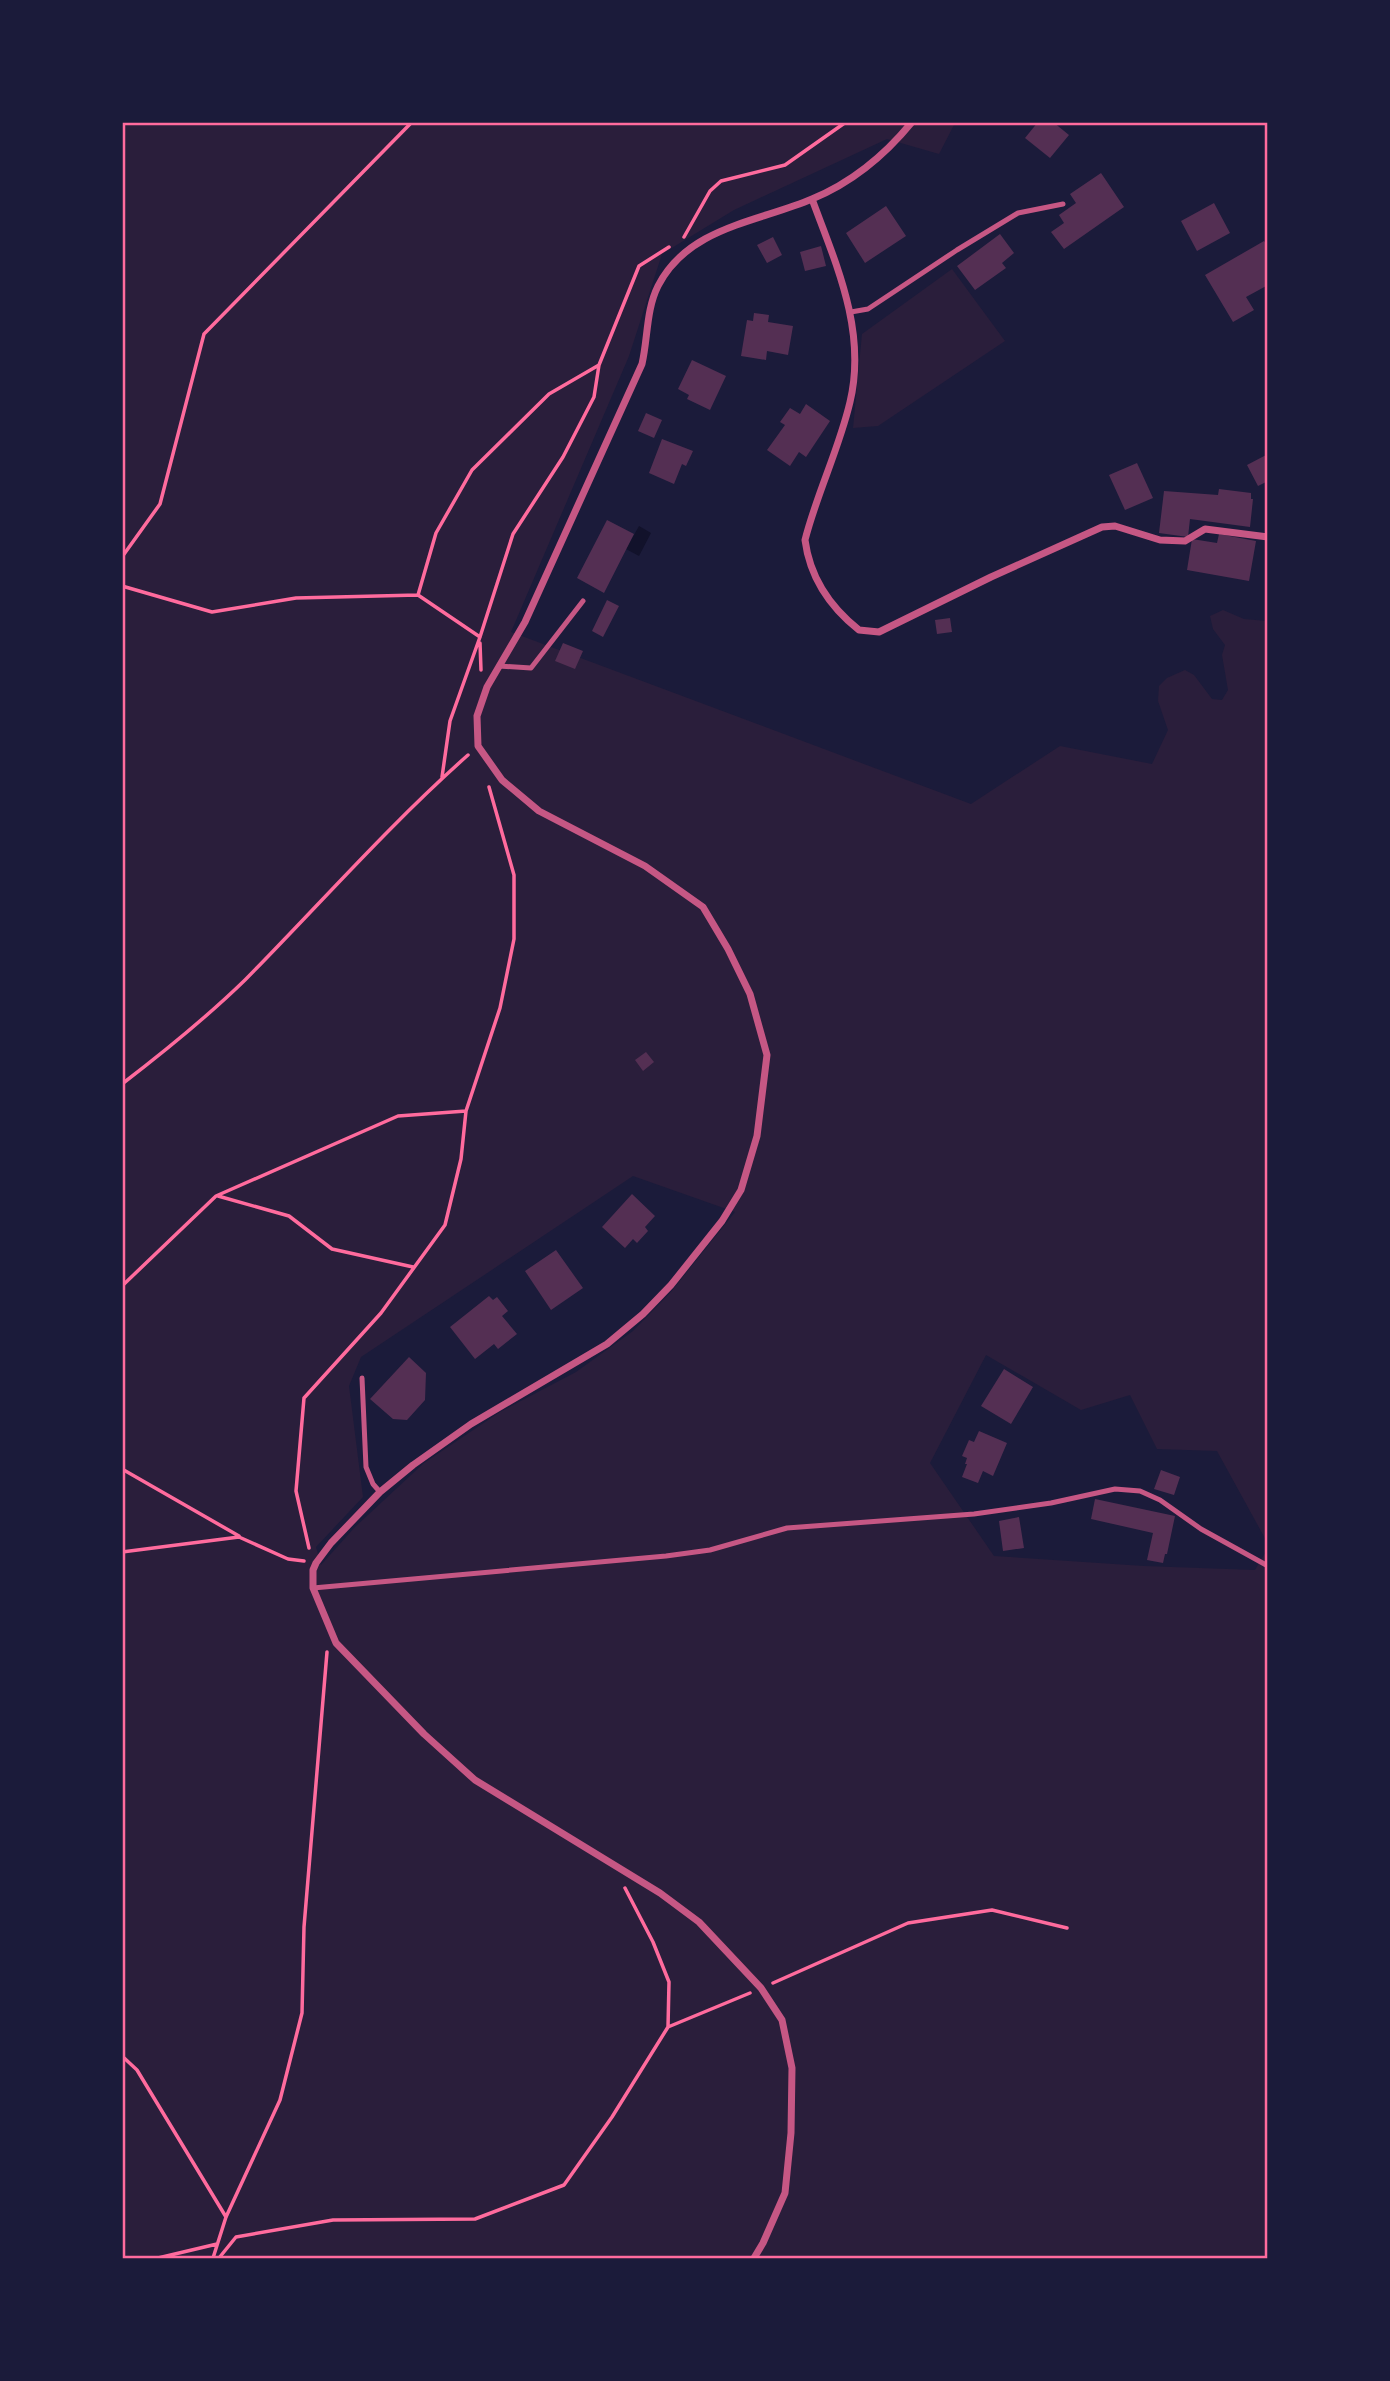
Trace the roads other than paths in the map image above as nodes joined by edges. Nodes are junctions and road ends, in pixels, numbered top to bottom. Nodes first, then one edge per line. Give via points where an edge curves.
1 (912, 122) edge
2 (811, 200) junction
3 (1063, 204) dead end
4 (851, 312) junction
5 (1268, 537) edge
6 (583, 601) dead end
7 (499, 666) junction
8 (362, 1378) dead end
9 (380, 1492) junction
10 (1268, 1566) edge
11 (313, 1588) junction
12 (754, 2259) edge

1 - 2 street via 875,161
2 - 4 street
2 - 7 street via 747,220 689,248 658,285 642,364 524,622
3 - 4 lane via 1018,213 868,309
4 - 5 street via 855,376 851,400 805,540 825,596 859,630 879,632 1102,527 1115,526 1160,540 1185,541 1205,529
6 - 7 lane via 531,668
7 - 9 street via 477,716 478,746 502,780 539,811 645,866 703,908 728,949 750,994 766,1055 757,1136 741,1190 722,1221 643,1314 584,1359 471,1424
8 - 9 lane via 366,1468
9 - 11 street via 316,1563
10 - 11 lane via 1160,1500 1140,1491 1115,1489 974,1514 787,1528 710,1550 666,1556
11 - 12 street via 336,1643 475,1780 660,1893 699,1922 761,1988 782,2020 792,2068 791,2133 785,2193

